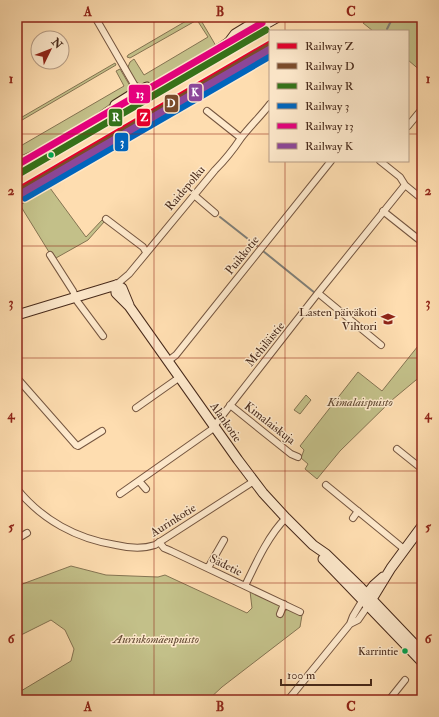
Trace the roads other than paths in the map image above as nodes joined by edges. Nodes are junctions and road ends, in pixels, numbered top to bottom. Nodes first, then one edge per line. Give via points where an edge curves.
1 (95, 17) edge
2 (263, 17) edge
3 (278, 17) edge
4 (229, 42) junction
5 (140, 94) junction
6 (269, 105) edge
7 (422, 109) edge
8 (207, 111) dead end
9 (409, 125) edge
10 (241, 138) junction
11 (48, 148) junction
12 (17, 161) edge
13 (330, 162) edge
14 (381, 162) edge
15 (17, 168) edge
16 (405, 185) junction
17 (194, 195) junction
18 (422, 198) edge
19 (384, 212) junction
20 (215, 214) dead end
21 (106, 219) dead end
22 (422, 242) edge
23 (146, 252) junction
24 (50, 255) dead end
25 (116, 285) junction
26 (318, 294) junction
27 (76, 298) junction
28 (17, 315) edge
29 (103, 336) dead end
30 (381, 345) dead end
31 (168, 361) junction
32 (180, 377) junction
33 (17, 378) edge
34 (230, 405) junction
35 (136, 408) dead end
36 (214, 426) junction
37 (102, 431) dead end
38 (397, 449) dead end
39 (298, 457) dead end
40 (422, 469) edge
41 (139, 481) junction
42 (254, 481) junction
43 (326, 485) dead end
44 (17, 489) edge
45 (146, 489) dead end
46 (120, 494) dead end
47 (358, 511) junction
48 (286, 518) junction
49 (353, 518) dead end
50 (422, 526) edge
51 (27, 532) dead end
52 (17, 538) edge
53 (224, 540) dead end
54 (159, 542) junction
55 (404, 549) junction
56 (208, 568) junction
57 (245, 586) junction
58 (367, 600) junction
59 (284, 604) junction
60 (300, 612) dead end
61 (280, 614) dead end
62 (422, 652) edge
63 (422, 662) edge
64 (405, 680) dead end
65 (288, 700) edge
66 (389, 700) edge

1 - 5 street
2 - 4 main road via 235,34
3 - 4 main road
4 - 5 main road
5 - 11 main road via 105,118
6 - 10 street, Raidepolku
7 - 9 street
8 - 10 street
10 - 17 street, Raidepolku
11 - 12 main road
11 - 15 main road
13 - 31 street, Puikkotie via 176,355
14 - 16 street via 400,177
16 - 18 street
16 - 19 street, Mehiläistie
17 - 20 street
17 - 23 street, Raidepolku
19 - 22 street
19 - 26 street, Mehiläistie
21 - 23 street
23 - 25 street, Raidepolku via 129,274
24 - 27 street
25 - 27 main road
25 - 31 main road, Alankotie via 116,293 129,306
26 - 30 street
26 - 34 street, Mehiläistie
27 - 28 main road
27 - 29 street
31 - 32 main road, Alankotie
32 - 35 street
32 - 36 main road, Alankotie
33 - 37 street via 76,445 83,444
34 - 36 street, Mehiläistie
34 - 39 street, Kimalaiskuja
36 - 41 street, Mehiläistie
36 - 42 main road, Alankotie
38 - 40 street
41 - 45 street
41 - 46 street, Mehiläistie
42 - 48 main road, Alankotie
42 - 54 street, Aurinkotie
43 - 47 street
44 - 54 street, Aurinkotie via 47,517 81,536 98,542 129,547 148,547
47 - 49 street
47 - 55 street
48 - 57 street
48 - 58 main road, Alankotie via 313,544 322,558
50 - 55 main road
51 - 52 street
53 - 56 street
54 - 56 street, Sädetie via 164,548
55 - 58 main road via 387,574 374,585
56 - 57 street, Sädetie
57 - 59 street, Sädetie
58 - 62 main road
58 - 63 main road
58 - 65 street
59 - 60 street, Sädetie
59 - 61 street
64 - 66 street

